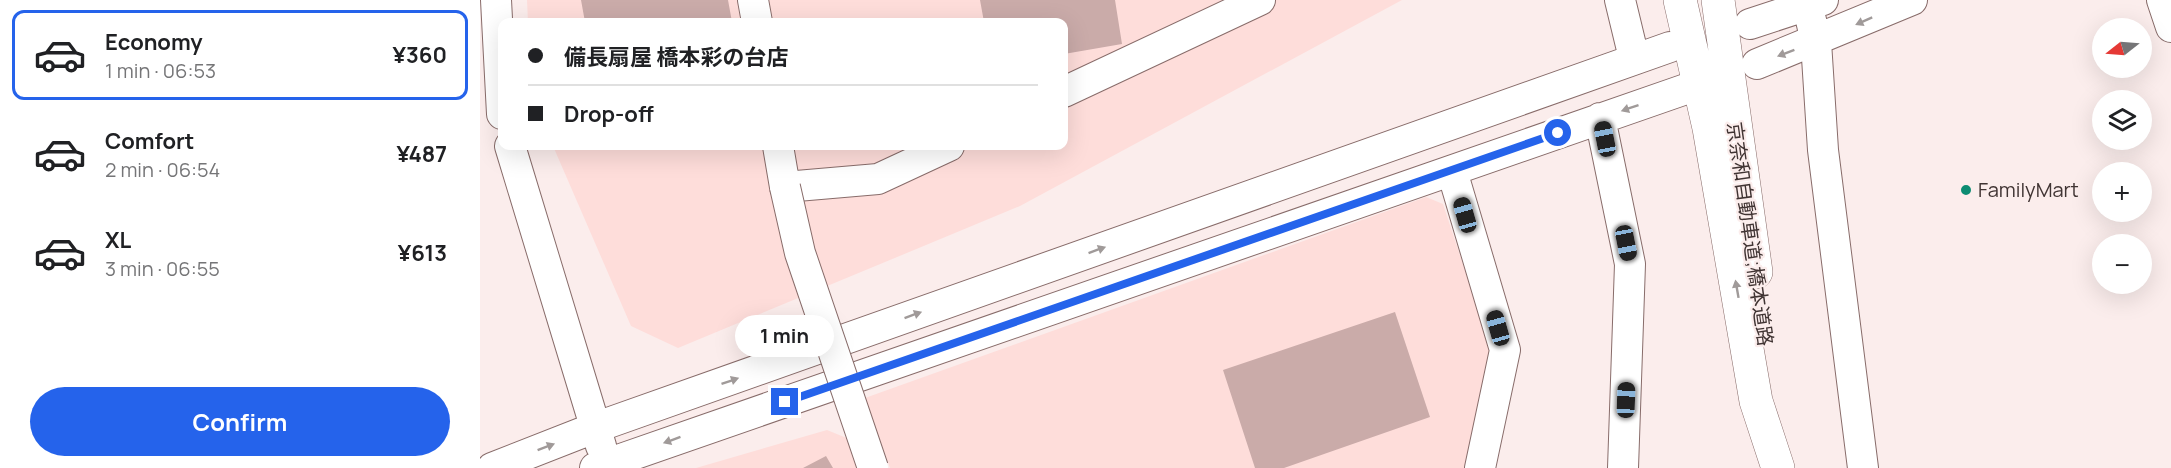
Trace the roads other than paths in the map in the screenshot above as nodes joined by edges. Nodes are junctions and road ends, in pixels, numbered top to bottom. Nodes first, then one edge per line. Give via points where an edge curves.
1 (495, 0) edge
2 (753, 0) edge
3 (1260, 0) edge
4 (1620, 0) edge
5 (1680, 0) edge
6 (1718, 0) edge
7 (1912, 0) edge
8 (2162, 0) edge
9 (1812, 2) edge
10 (756, 18) edge
11 (1750, 24) dead end
12 (2171, 27) edge
13 (1815, 42) junction
14 (1670, 47) dead end
15 (498, 49) edge
16 (1634, 58) junction
17 (1757, 64) dead end
18 (1686, 89) dead end
19 (1068, 90) edge
20 (1600, 118) junction
21 (511, 150) edge
22 (779, 150) edge
23 (940, 150) edge
24 (1452, 171) junction
25 (785, 187) junction
26 (594, 428) junction
27 (604, 466) edge
28 (492, 468) edge
29 (873, 468) edge
30 (1480, 468) edge
31 (1623, 468) edge
32 (1778, 468) edge
33 (1784, 468) edge
34 (1863, 468) edge

1 - 15 street
2 - 10 street
3 - 19 street
4 - 16 street
32 -> 5 highway via 1756,400 1709,128
6 - 33 highway, 京奈和自動車道;橋本道路
7 -> 13 street
8 - 12 street
9 - 11 street
9 - 13 street
13 -> 17 street
13 - 34 street via 1823,150
14 - 16 street
26 -> 16 street
18 -> 20 street
20 - 24 street
20 - 31 street via 1630,264
21 - 26 street
22 - 25 street
23 - 25 street via 878,179
24 -> 27 street
24 - 30 street via 1505,350
25 - 29 street, bridge via 800,254
26 - 27 street
28 -> 26 street

